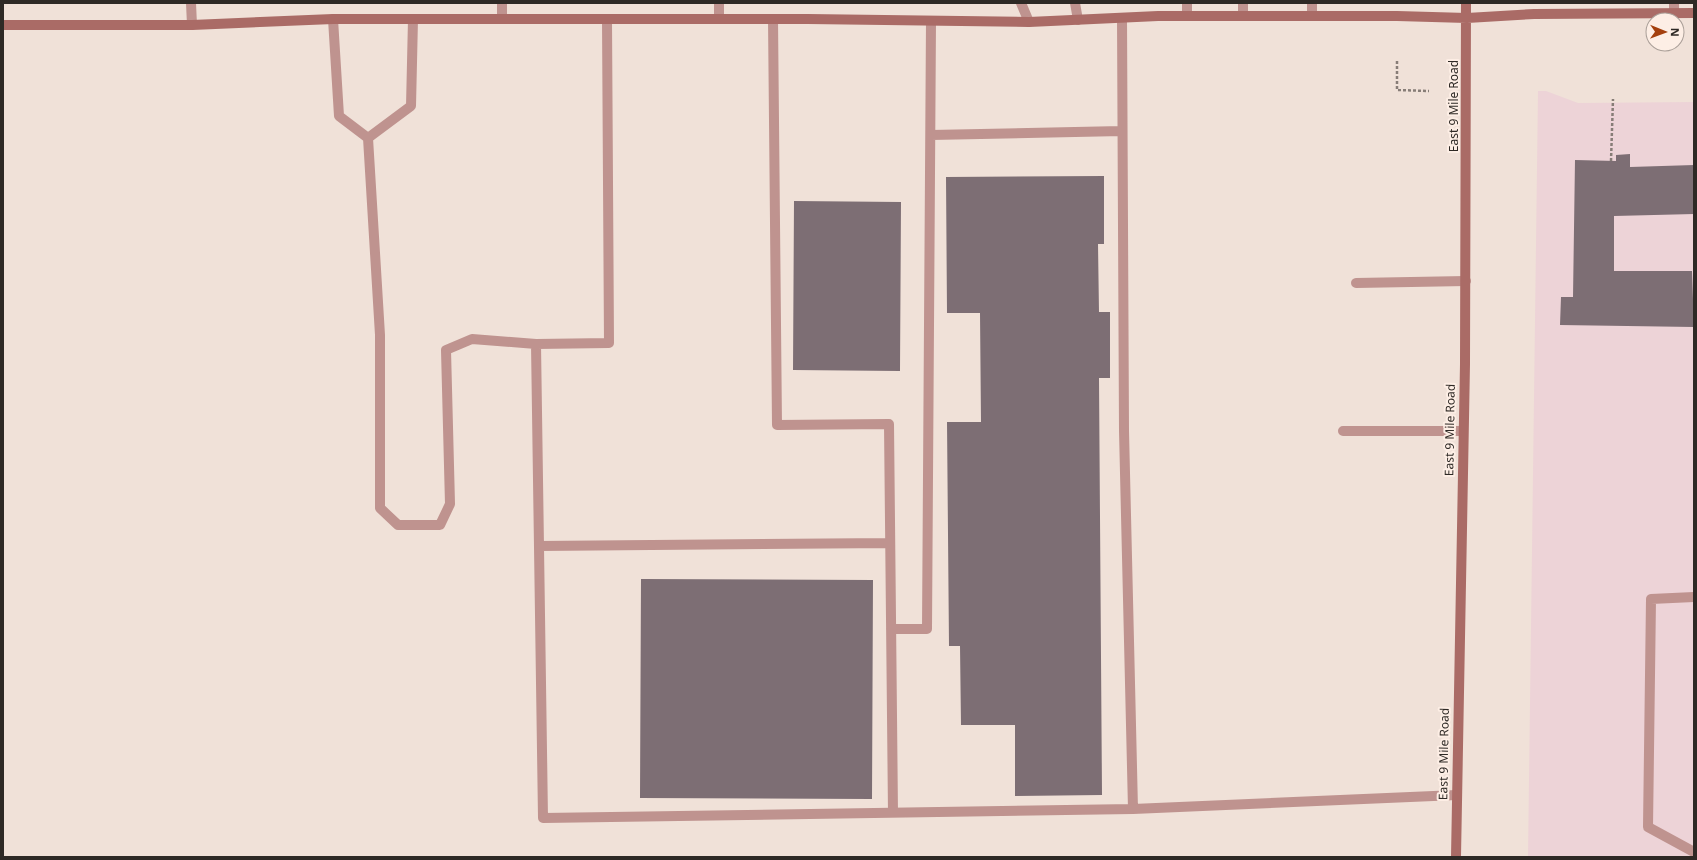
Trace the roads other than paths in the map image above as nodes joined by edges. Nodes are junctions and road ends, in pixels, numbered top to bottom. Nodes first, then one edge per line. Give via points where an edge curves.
1 (191, 3) edge
2 (502, 3) edge
3 (719, 3) edge
4 (1021, 3) edge
5 (1075, 3) edge
6 (1187, 3) edge
7 (1243, 3) edge
8 (1312, 3) edge
9 (1466, 3) edge
10 (1674, 8) edge
11 (1694, 13) edge
12 (1188, 16) junction
13 (1243, 16) junction
14 (1312, 16) junction
15 (1122, 18) junction
16 (1467, 18) junction
17 (333, 19) junction
18 (502, 19) junction
19 (773, 19) junction
20 (413, 20) junction
21 (607, 20) junction
22 (719, 20) junction
23 (1078, 20) junction
24 (931, 21) junction
25 (1029, 22) junction
26 (3, 25) edge
27 (192, 25) junction
28 (1122, 131) junction
29 (931, 135) junction
30 (368, 138) junction
31 (1466, 281) junction
32 (1356, 283) dead end
33 (536, 344) junction
34 (1343, 431) dead end
35 (1463, 431) junction
36 (890, 543) junction
37 (539, 546) junction
38 (1694, 597) edge
39 (891, 629) junction
40 (1457, 795) junction
41 (1133, 809) junction
42 (893, 813) junction
43 (1694, 852) edge
44 (1456, 857) edge

1 - 27 street
2 - 18 street
3 - 22 street
4 - 25 street
5 - 23 street
6 - 12 street
7 - 13 street
8 - 14 street
9 - 16 main road, East 9 Mile Road
10 - 11 main road
10 - 16 main road
12 - 13 main road
12 - 15 main road
13 - 14 main road
14 - 16 main road
15 - 23 main road
15 - 28 street
16 - 31 main road, East 9 Mile Road
17 - 20 main road
17 - 27 main road
17 - 30 street via 339,116
18 - 20 main road
18 - 21 main road
19 - 22 main road
19 - 24 main road
19 - 36 street via 777,425 889,424
20 - 30 street via 411,106
21 - 22 main road
21 - 33 street via 609,343
23 - 25 main road
24 - 25 main road
24 - 29 street
26 - 27 main road
28 - 29 street
28 - 41 street via 1124,438
29 - 39 street via 927,629
30 - 33 street via 380,335 380,508 398,525 440,525 450,504 446,350 472,339
31 - 32 street
31 - 35 main road, East 9 Mile Road
33 - 37 street
34 - 35 street
35 - 40 main road, East 9 Mile Road
36 - 37 street
36 - 39 street
37 - 42 street via 543,818
38 - 43 street via 1651,599 1648,827
39 - 42 street
40 - 41 street
40 - 44 main road, East 9 Mile Road
41 - 42 street

